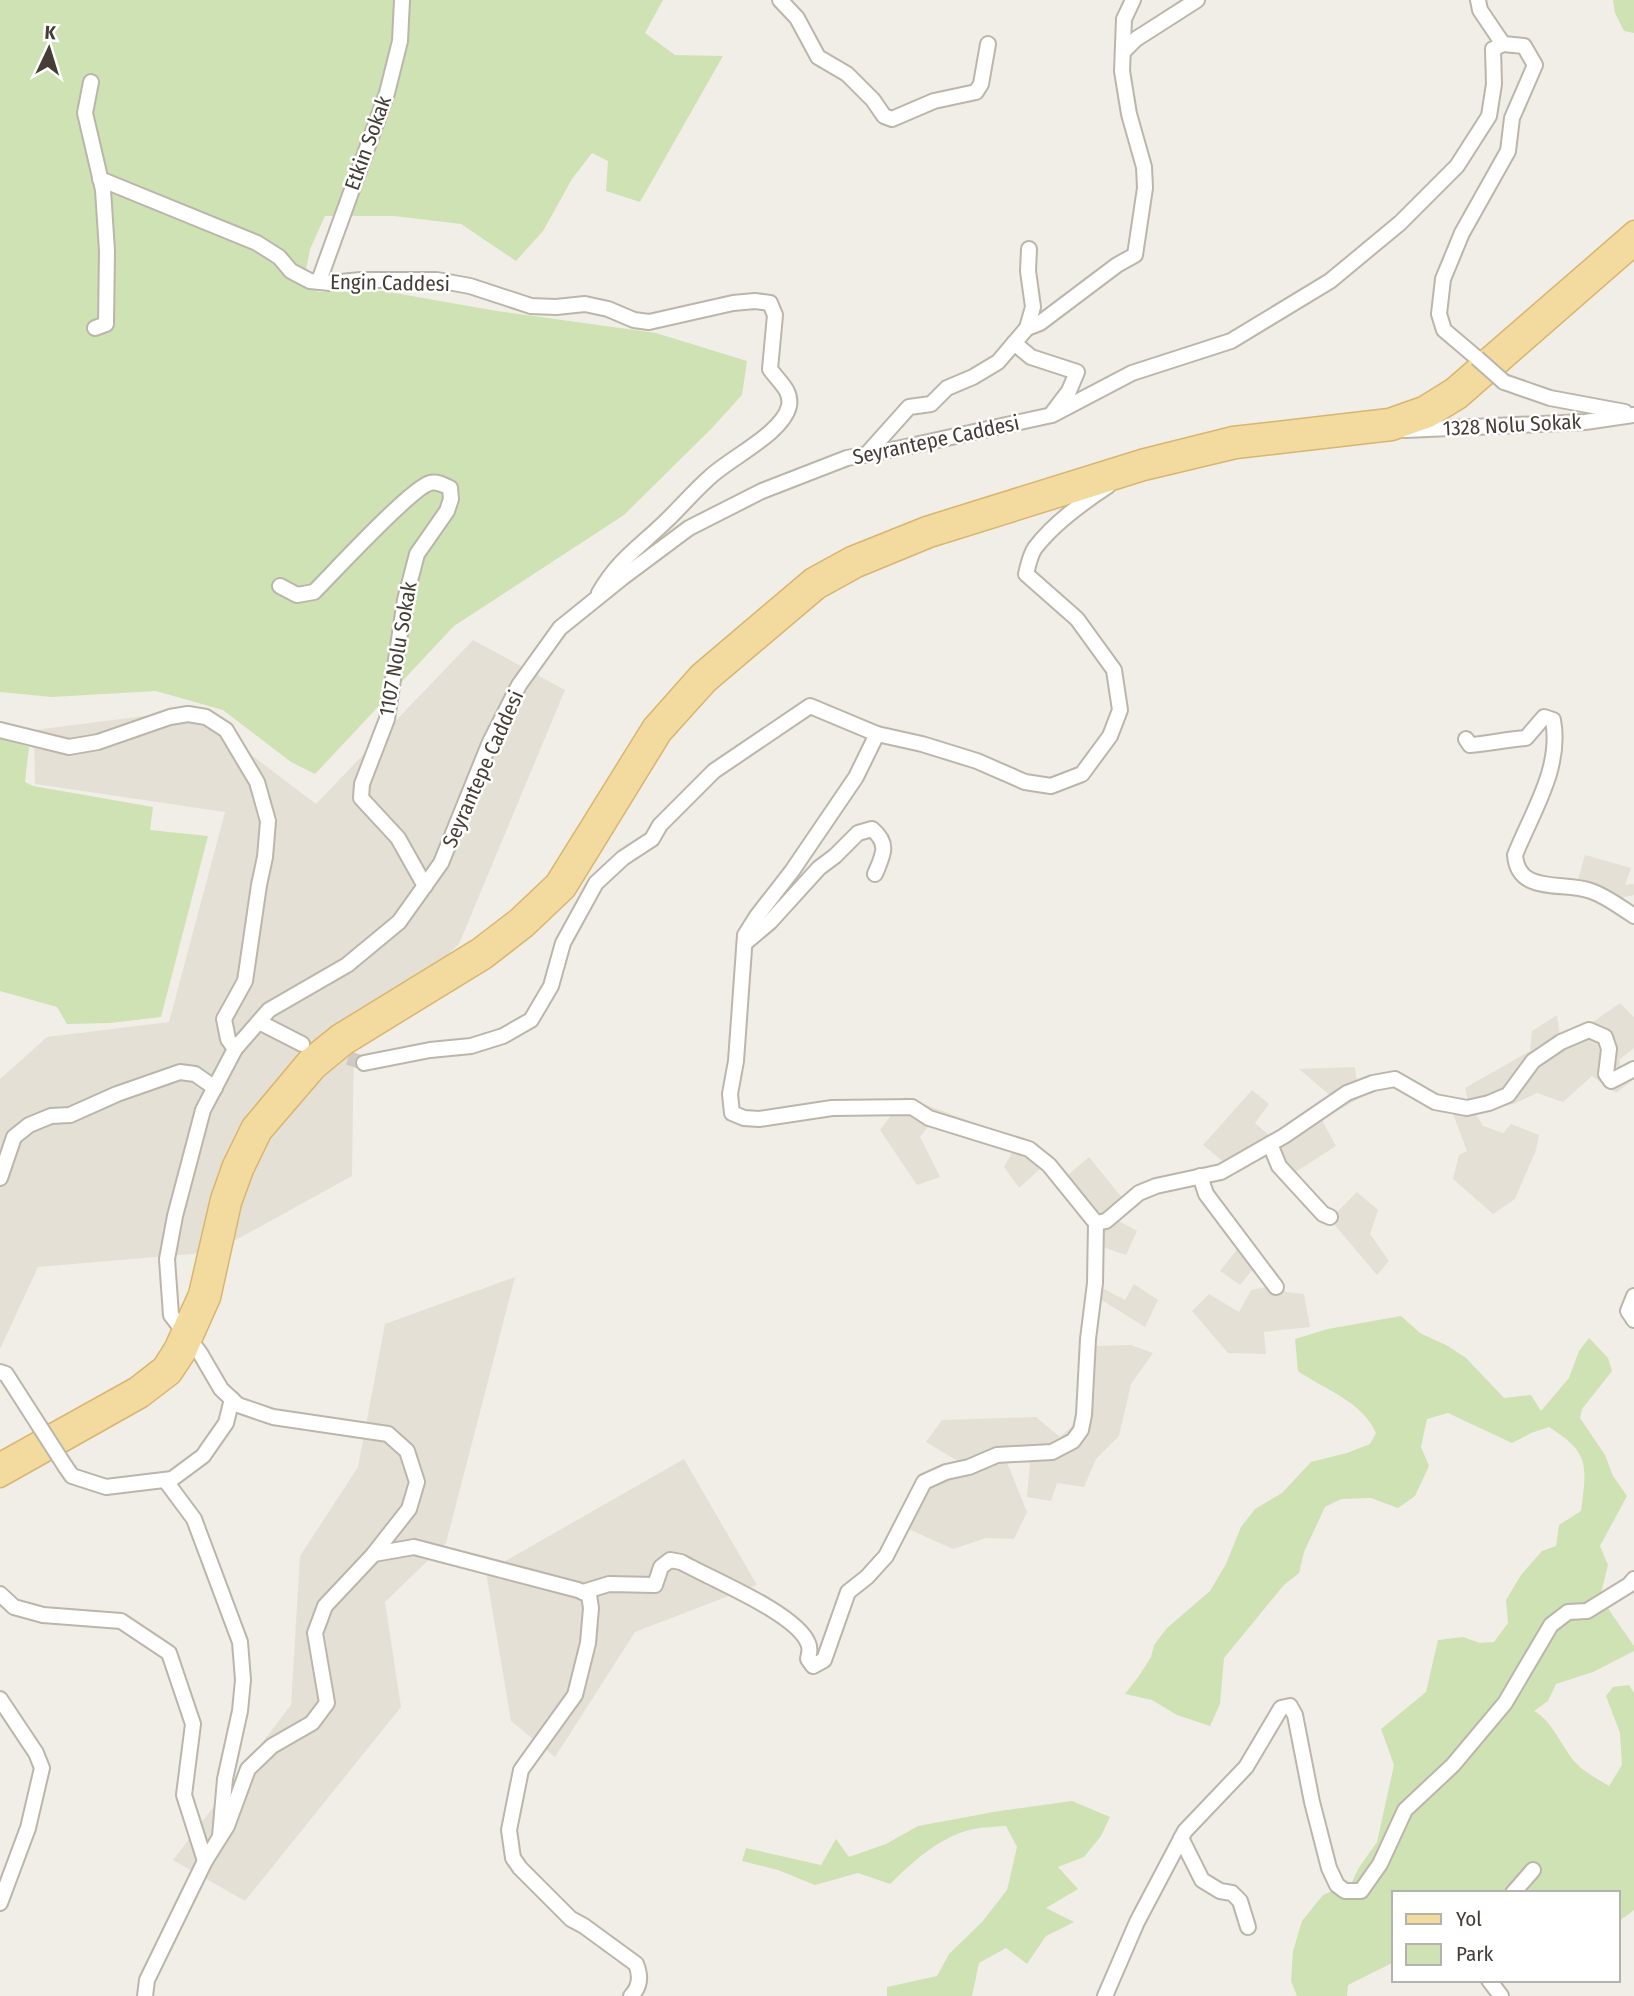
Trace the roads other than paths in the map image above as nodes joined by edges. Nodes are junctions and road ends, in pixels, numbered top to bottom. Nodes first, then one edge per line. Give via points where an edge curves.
1 (402, 0) edge
2 (780, 0) edge
3 (1133, 0) edge
4 (1197, 0) edge
5 (1478, 0) edge
6 (988, 44) dead end
7 (1503, 44) junction
8 (1124, 51) junction
9 (91, 82) dead end
10 (100, 179) junction
11 (1634, 230) edge
12 (1634, 247) edge
13 (1029, 249) dead end
14 (317, 281) junction
15 (95, 328) dead end
16 (1027, 328) junction
17 (1014, 343) junction
18 (1634, 414) edge
19 (1052, 415) junction
20 (1389, 431) junction
21 (866, 454) junction
22 (1119, 479) junction
23 (280, 586) dead end
24 (594, 600) junction
25 (0, 730) edge
26 (877, 734) junction
27 (1466, 739) dead end
28 (875, 874) dead end
29 (425, 886) junction
30 (1634, 916) edge
31 (744, 944) junction
32 (259, 1022) junction
33 (302, 1044) dead end
34 (235, 1049) junction
35 (364, 1063) tunnel mouth
36 (1634, 1069) edge
37 (215, 1088) junction
38 (1270, 1144) junction
39 (1200, 1176) junction
40 (0, 1178) edge
41 (1330, 1217) dead end
42 (1096, 1223) junction
43 (1276, 1287) dead end
44 (1634, 1296) edge
45 (1634, 1320) edge
46 (187, 1336) junction
47 (0, 1371) edge
48 (232, 1399) junction
49 (0, 1462) edge
50 (0, 1478) edge
51 (165, 1480) junction
52 (374, 1553) junction
53 (1634, 1578) edge
54 (583, 1592) junction
55 (0, 1594) edge
56 (0, 1699) edge
57 (220, 1837) junction
58 (1181, 1838) junction
59 (205, 1861) junction
60 (1533, 1870) dead end
61 (1515, 1891) edge
62 (0, 1903) edge
63 (1248, 1927) dead end
64 (145, 1996) edge
65 (631, 1996) edge
66 (1105, 1996) edge

1 - 14 street, Etkin Sokak via 400,41 387,93
2 - 6 street via 797,18 818,57 847,74 884,116 892,119 934,101 976,92
3 - 8 street via 1124,19
4 - 8 street via 1136,38
5 - 7 street
7 - 18 street, bridge via 1524,46 1535,65 1512,118 1508,151 1462,233 1443,279 1439,314 1444,330 1504,382 1550,398
7 - 19 street, Seyrantepe Caddesi via 1493,49 1489,116 1457,166 1400,223 1330,281 1231,341 1132,373
8 - 16 street via 1127,102 1144,167 1135,255 1041,323
9 - 10 street via 85,113
10 - 14 street, Engin Caddesi via 257,243 299,276
10 - 15 street via 107,251 106,324
11 - 46 main road via 1452,388 1423,406 1389,418 1233,436 1141,458 926,526 851,556 811,578 699,673 652,726 555,882 478,948 338,1034 307,1059 251,1126 220,1199
12 - 20 main road via 1460,398 1429,418
13 - 16 street via 1032,307
14 - 24 street, Engin Caddesi via 436,280 531,306 585,304 649,322 733,303 770,303 775,314 770,369 788,390 788,408 758,443 710,476 628,553
16 - 17 street
17 - 19 street via 1040,360 1077,372
17 - 21 street via 998,362 947,388 931,404 909,407
18 - 20 street, 1328 Nolu Sokak via 1585,422
19 - 21 street, Seyrantepe Caddesi
20 - 22 main road via 1236,449
21 - 24 street, Seyrantepe Caddesi via 762,492 689,528
22 - 26 street via 1057,524 1034,550 1026,574 1077,619 1114,670 1119,710 1110,736 1082,774 1051,786 1025,782 978,761
22 - 46 main road via 930,538 857,568 819,589 708,682 662,734 566,890 486,958 346,1045 317,1069 262,1133 232,1203 211,1298
23 - 29 street, 1107 Nolu Sokak via 297,596 314,592 405,500 429,483 450,488 447,511 417,554 405,600 387,719 361,798 398,838
24 - 29 street, Seyrantepe Caddesi via 560,628 519,685 490,742 441,863
25 - 34 street via 69,747 188,714 206,717 226,730 257,782 268,821 245,981 224,1019
26 - 31 street via 856,777 757,916
26 - 35 street via 810,706 780,725 714,771 660,825 652,839 596,883 531,1020 503,1036 471,1045
27 - 30 street via 1476,745 1526,738 1544,717 1553,720 1556,734 1549,778 1515,855 1516,866 1524,878 1592,891
28 - 31 street via 884,852 881,837 872,829 858,833 819,868
29 - 32 street, Seyrantepe Caddesi via 399,922 347,965 269,1010
31 - 42 street via 732,1113 759,1119 832,1108 912,1107 929,1118 1029,1149 1049,1164
32 - 33 street
32 - 34 street, Seyrantepe Caddesi
34 - 37 street, Seyrantepe Caddesi
36 - 38 street via 1611,1082 1606,1074 1609,1049 1605,1037 1589,1030 1533,1061 1508,1095 1489,1103 1467,1108 1435,1102 1395,1079 1373,1083 1347,1093
37 - 40 street via 195,1074 180,1072 69,1115 29,1125 14,1137
37 - 46 street, Seyrantepe Caddesi via 203,1110 167,1259 171,1315
38 - 39 street via 1221,1172
38 - 41 street via 1279,1166 1322,1214
39 - 42 street via 1139,1193 1107,1221
39 - 43 street via 1206,1194
42 - 54 street via 1095,1283 1080,1430 1073,1441 1052,1452 997,1455 923,1482 886,1556 848,1592 824,1660 813,1666 804,1636 768,1608 681,1562 670,1560 661,1567 655,1585 609,1584
44 - 45 street via 1628,1311
46 - 48 street, Seyrantepe Caddesi
46 - 49 main road via 162,1366 135,1387
46 - 50 main road via 172,1375 142,1398
47 - 51 street, bridge via 72,1476 106,1487
48 - 51 street via 226,1423 203,1456
48 - 52 street, Seyrantepe Caddesi via 273,1417 388,1434 407,1451 417,1482 409,1509
51 - 57 street via 194,1520 240,1642 240,1711 225,1779
52 - 54 street via 414,1547
52 - 57 street, Seyrantepe Caddesi via 325,1606 315,1633 327,1703 312,1723 272,1746 248,1769
53 - 58 street via 1587,1611 1568,1612 1551,1625 1504,1703 1452,1765 1405,1810 1380,1864 1361,1891 1345,1891 1329,1868 1290,1706 1281,1708 1246,1767
54 - 65 street via 589,1595 590,1619 575,1695 521,1770 509,1829 513,1858 520,1868 570,1919 636,1964 640,1974
55 - 59 street via 14,1607 43,1615 121,1621 169,1654 193,1724 184,1795
56 - 62 street via 42,1769
57 - 59 street, Seyrantepe Caddesi
58 - 63 street via 1202,1880 1240,1901
58 - 66 street
59 - 64 street, Seyrantepe Caddesi via 147,1980
60 - 61 street

